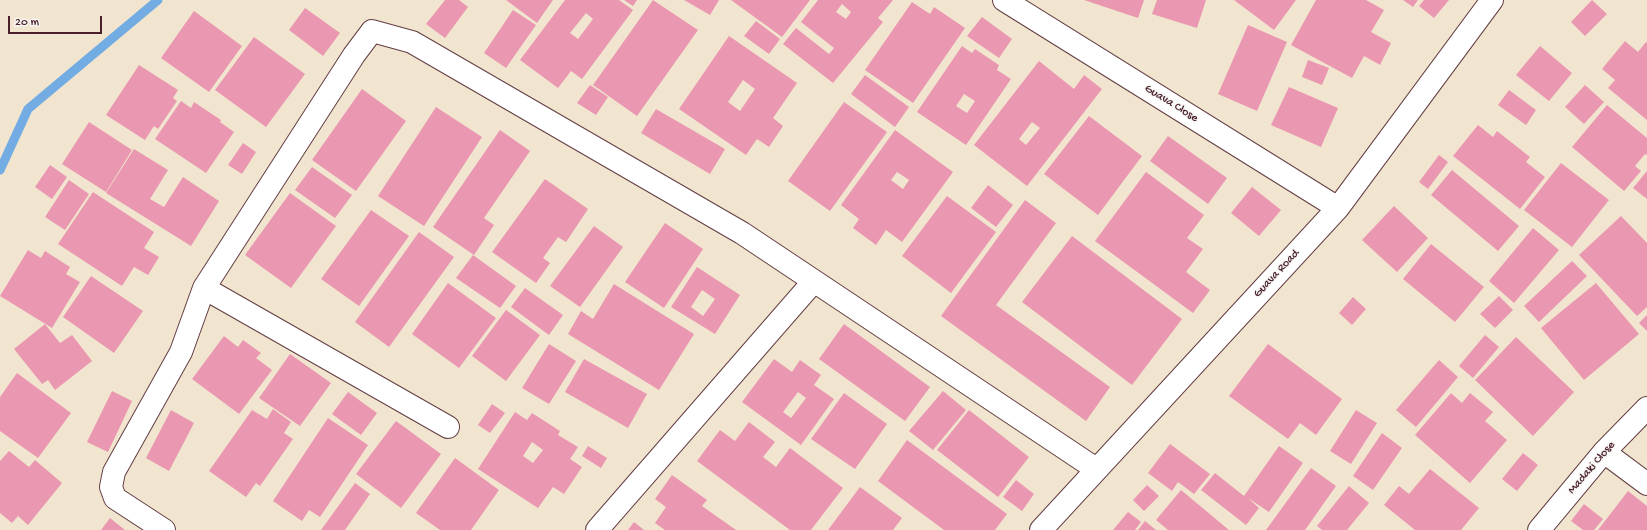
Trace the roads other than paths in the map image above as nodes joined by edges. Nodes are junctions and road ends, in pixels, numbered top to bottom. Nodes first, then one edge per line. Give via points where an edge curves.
1 (1004, 0) edge
2 (1492, 0) edge
3 (1338, 208) junction
4 (814, 281) junction
5 (204, 288) junction
6 (1647, 408) edge
7 (448, 427) dead end
8 (1604, 452) junction
9 (1096, 469) junction
10 (1647, 484) edge
11 (164, 530) edge
12 (597, 530) edge
13 (1041, 530) edge
14 (1539, 530) edge

1 - 3 street, Guava Close
2 - 3 street, Guava Road
3 - 9 street, Guava Road
4 - 5 street via 742,233 412,42 372,31
4 - 9 street
4 - 12 street
5 - 7 street
5 - 11 street via 181,352 114,472 112,487 115,498
6 - 8 street, Madaki Close
8 - 10 street
8 - 14 street, Madaki Close
9 - 13 street, Guava Road

